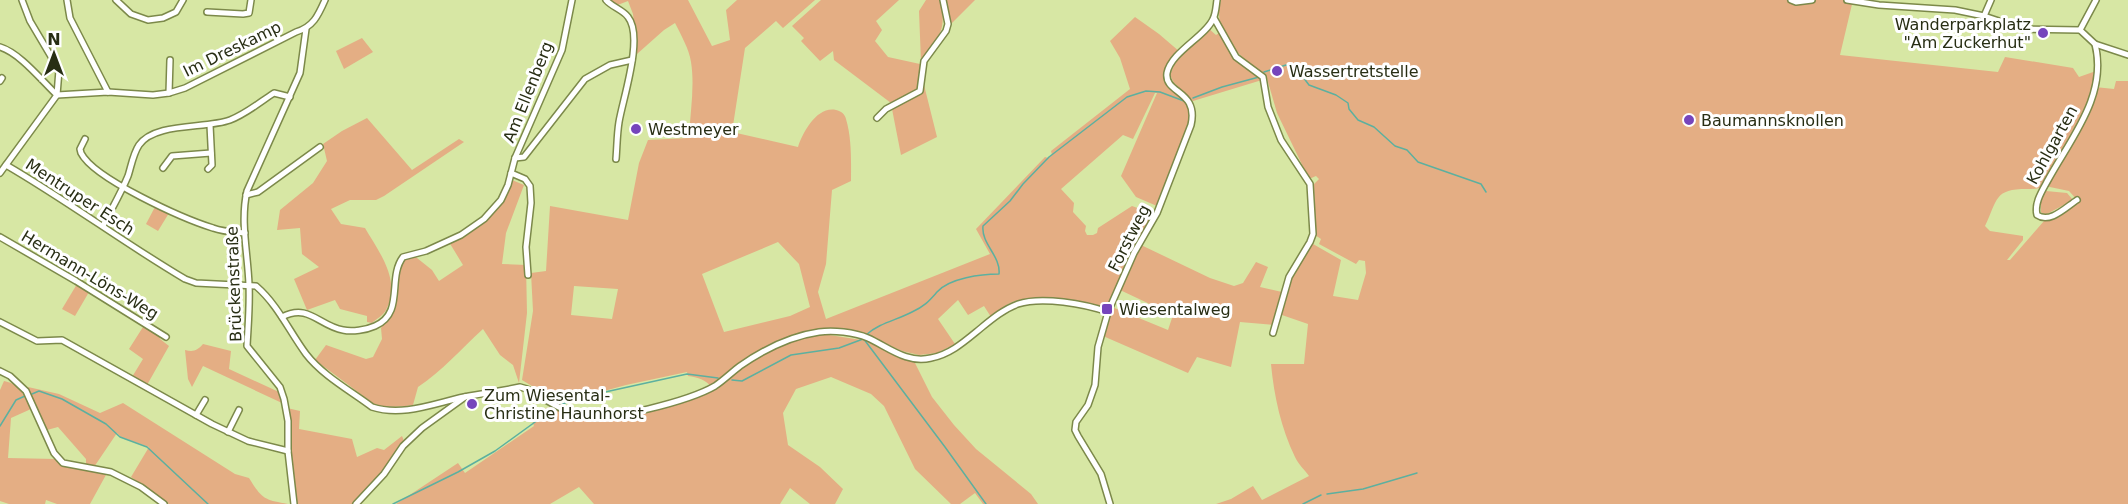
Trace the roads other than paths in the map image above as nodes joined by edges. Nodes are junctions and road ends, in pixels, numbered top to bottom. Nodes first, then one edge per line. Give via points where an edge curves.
1 (22, 0) edge
2 (67, 0) edge
3 (116, 0) edge
4 (183, 0) edge
5 (251, 0) edge
6 (326, 0) edge
7 (573, 0) edge
8 (606, 0) edge
9 (943, 0) edge
10 (1217, 0) edge
11 (1791, 0) edge
12 (1812, 0) edge
13 (1847, 0) edge
14 (1991, 0) edge
15 (2096, 0) edge
16 (207, 12) dead end
17 (1984, 16) junction
18 (1214, 18) junction
19 (306, 29) junction
20 (2080, 30) junction
21 (2095, 44) junction
22 (0, 47) edge
23 (2128, 55) edge
24 (170, 60) dead end
25 (632, 60) junction
26 (108, 92) junction
27 (169, 93) junction
28 (57, 95) junction
29 (290, 98) junction
30 (877, 118) dead end
31 (210, 125) junction
32 (86, 139) dead end
33 (320, 147) dead end
34 (212, 153) junction
35 (515, 158) junction
36 (616, 159) dead end
37 (6, 165) junction
38 (162, 168) dead end
39 (208, 169) dead end
40 (0, 172) edge
41 (511, 173) junction
42 (123, 187) junction
43 (246, 195) junction
44 (2077, 200) dead end
45 (103, 226) junction
46 (245, 233) junction
47 (0, 237) edge
48 (528, 275) dead end
49 (249, 285) junction
50 (1108, 312) junction
51 (282, 317) junction
52 (0, 322) edge
53 (1273, 333) dead end
54 (166, 337) dead end
55 (0, 371) edge
56 (466, 396) junction
57 (206, 400) dead end
58 (239, 410) dead end
59 (196, 415) junction
60 (228, 432) junction
61 (288, 451) junction
62 (164, 504) edge
63 (294, 504) edge
64 (356, 504) edge
65 (1110, 504) edge

1 - 28 street via 59,70
2 - 26 street via 70,18
3 - 4 street via 131,14 148,20 176,12
5 - 16 street via 249,13
6 - 19 street, Brückenstraße via 318,17
7 - 35 street, Am Ellenberg via 562,50
8 - 25 street via 628,16
9 - 30 street via 948,24 924,62 920,91
10 - 18 street
11 - 12 street
13 - 17 street
14 - 17 street
15 - 20 street
17 - 20 street via 2023,29
18 - 50 street, Forstweg via 1168,70 1170,84 1192,105 1191,124 1157,213
18 - 53 street via 1236,57 1263,77 1268,107 1281,140 1310,184 1312,234 1288,277
19 - 27 street, Im Dreskamp
19 - 29 street, Brückenstraße via 300,74
20 - 21 street
21 - 23 street
21 - 44 street, Kohlgarten via 2098,58 2094,98 2040,195 2037,215 2049,218
22 - 28 street via 17,57
24 - 27 street, Im Dreskamp
25 - 35 street, Am Ellenberg via 610,65 585,79 524,157
25 - 36 street
26 - 27 street, Im Dreskamp
26 - 28 street, Im Dreskamp
28 - 37 street, Mentruper Esch
29 - 31 street via 274,93 233,119
29 - 43 street, Brückenstraße
31 - 34 street
31 - 42 street via 177,127 146,139 139,145
32 - 42 street via 80,149 83,157
33 - 43 street via 258,192
34 - 38 street via 172,156
34 - 39 street
35 - 41 street, Am Ellenberg
37 - 40 street
37 - 45 street, Mentruper Esch
41 - 48 street via 530,186
41 - 51 street, Am Ellenberg via 501,200 484,219 439,246 403,256 396,269 394,303 383,321 375,326 342,330 304,312
42 - 45 street
42 - 46 street via 211,228
43 - 46 street, Brückenstraße
45 - 49 street, Mentruper Esch via 191,282
46 - 49 street, Brückenstraße
47 - 54 street, Hermann-Löns-Weg
49 - 51 street via 266,294
49 - 61 street, Brückenstraße via 247,346 280,387 288,421
50 - 56 street via 1069,304 1021,303 996,316 955,350 919,360 864,337 828,331 798,337 763,350 715,386 626,414 582,417 520,387
50 - 65 street, Forstweg via 1098,347 1092,395 1075,430 1101,474
51 - 56 street via 316,365 372,407 398,411
52 - 59 street via 38,341 62,340
55 - 62 street via 26,391 54,453 63,464 111,472
56 - 64 street via 403,446
57 - 59 street
58 - 60 street
59 - 60 street
60 - 61 street
61 - 63 street, Brückenstraße

